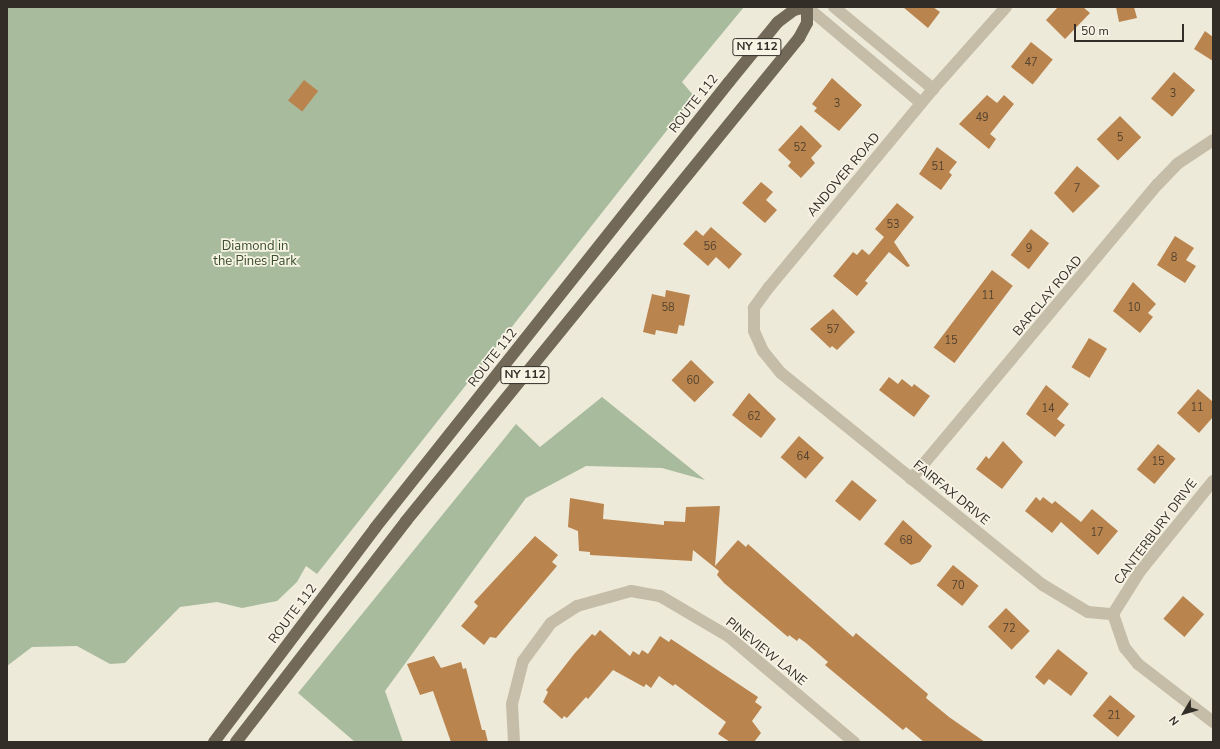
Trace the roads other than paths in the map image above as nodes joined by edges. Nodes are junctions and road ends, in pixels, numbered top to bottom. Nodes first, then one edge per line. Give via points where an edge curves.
1 (807, 7) edge
2 (834, 7) edge
3 (1006, 7) edge
4 (933, 88) junction
5 (921, 103) junction
6 (1213, 140) edge
7 (781, 373) joint
8 (911, 479) junction
9 (1213, 481) edge
10 (1113, 614) junction
11 (1213, 722) edge
12 (214, 742) edge
13 (236, 742) edge
14 (514, 742) edge
15 (854, 742) edge

1 - 5 street
1 - 12 main road, ROUTE 112 / NY 112 via 794,10 778,22 729,82 375,528
1 - 13 main road, NY 112 via 807,23 799,38 406,521
2 - 4 street
3 - 4 street, ANDOVER ROAD
4 - 5 street, ANDOVER ROAD
5 - 7 street, ANDOVER ROAD via 754,308 754,331 763,351
6 - 8 street, BARCLAY ROAD via 1177,164 1158,184
7 - 8 street, FAIRFAX DRIVE
8 - 10 street, FAIRFAX DRIVE via 1064,600 1088,612
9 - 10 street, CANTERBURY DRIVE via 1140,571
10 - 11 street via 1125,648 1138,664
14 - 15 street, PINEVIEW LANE via 512,704 523,661 551,623 577,606 631,591 660,596 728,636

